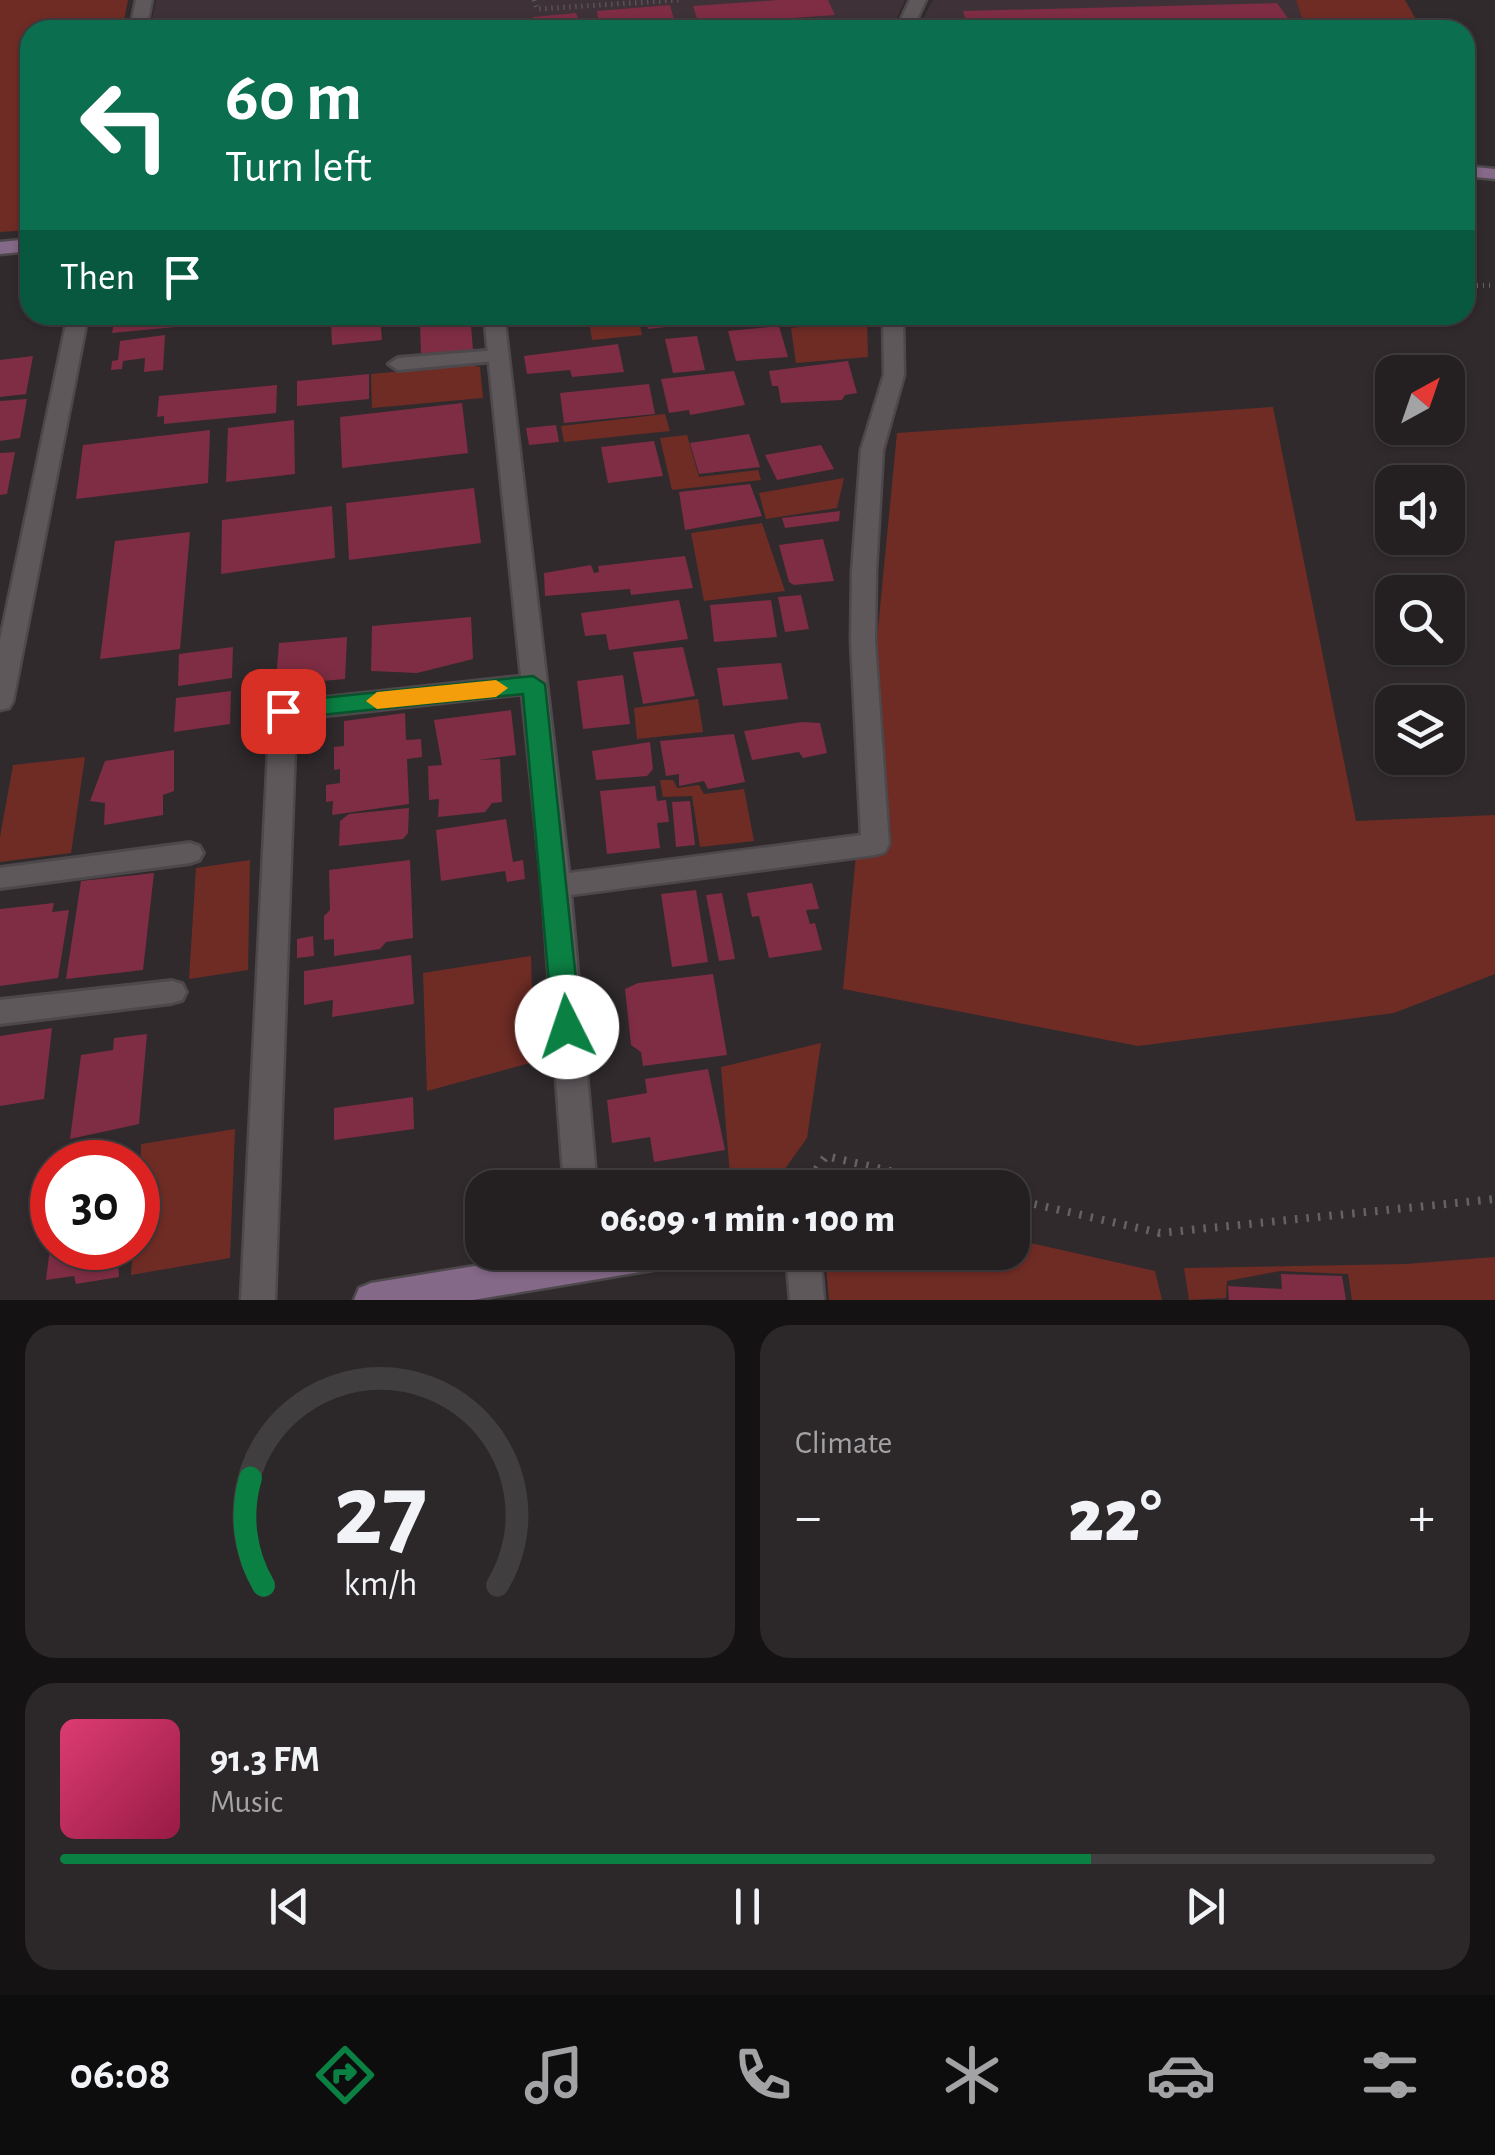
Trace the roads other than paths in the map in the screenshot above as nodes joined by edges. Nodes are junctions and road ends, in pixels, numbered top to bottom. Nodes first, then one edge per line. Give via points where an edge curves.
1 (76, 325) edge
2 (495, 325) edge
3 (892, 325) edge
4 (498, 356) junction
5 (398, 364) dead end
6 (533, 684) junction
7 (0, 701) edge
8 (190, 853) dead end
9 (0, 878) edge
10 (556, 886) junction
11 (172, 992) dead end
12 (0, 1012) edge
13 (580, 1170) edge
14 (527, 1270) edge
15 (804, 1270) edge
16 (258, 1300) edge
17 (371, 1300) edge
18 (807, 1300) edge

1 - 7 street
2 - 4 street
3 - 10 street via 894,376 872,450 864,571 875,844
4 - 5 lane
4 - 6 street
6 - 10 street
6 - 16 street via 283,711
8 - 9 lane
10 - 13 street
11 - 12 lane
14 - 17 street
15 - 18 street

